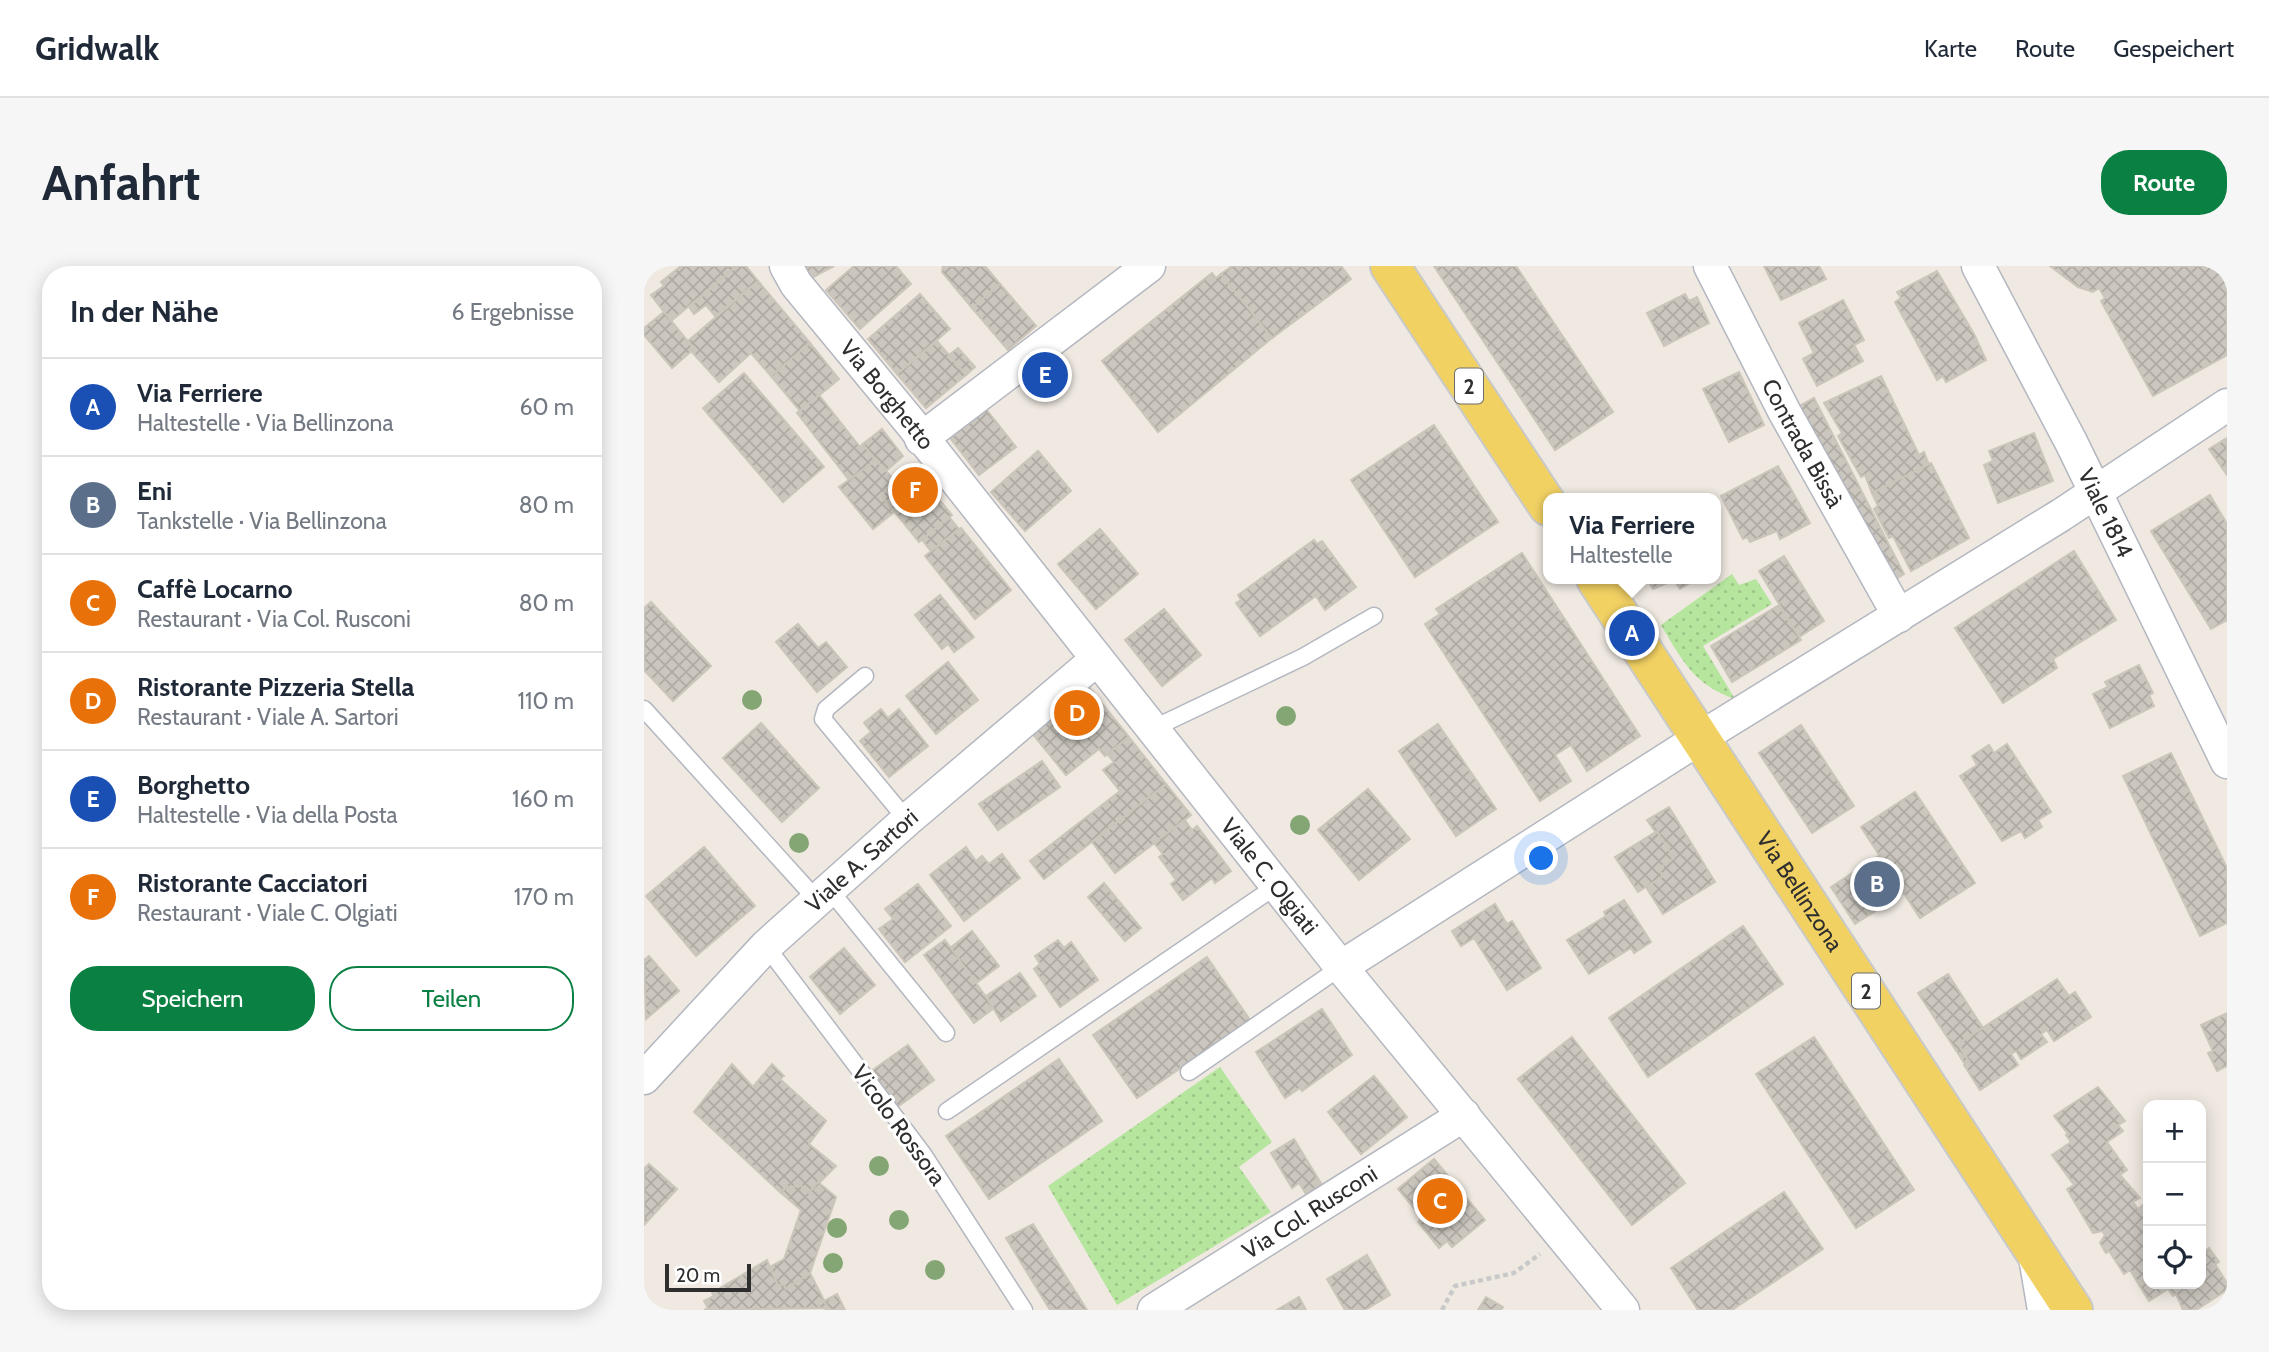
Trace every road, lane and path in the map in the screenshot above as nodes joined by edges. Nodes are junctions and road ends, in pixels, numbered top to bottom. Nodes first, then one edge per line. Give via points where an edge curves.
1 (769, 266) edge
2 (786, 266) edge
3 (1149, 266) edge
4 (1390, 266) edge
5 (1710, 266) edge
6 (1978, 266) edge
7 (2227, 405) edge
8 (921, 439) junction
9 (2094, 494) junction
10 (1543, 498) edge
11 (1599, 584) edge
12 (1899, 616) junction
13 (1374, 617) dead end
14 (1097, 659) junction
15 (864, 676) dead end
16 (644, 709) edge
17 (1152, 729) junction
18 (1700, 738) junction
19 (2227, 762) edge
20 (907, 820) junction
21 (1276, 886) junction
22 (823, 895) junction
23 (766, 946) junction
24 (1341, 967) junction
25 (946, 1033) dead end
26 (1189, 1072) dead end
27 (644, 1078) edge
28 (947, 1111) dead end
29 (1464, 1115) junction
30 (1563, 1237) junction
31 (2032, 1245) junction
32 (1165, 1307) edge
33 (1024, 1310) edge
34 (1441, 1310) edge
35 (1623, 1310) edge
36 (2044, 1310) edge
37 (2073, 1310) edge

1 - 8 street, Via Borghetto via 899,432
2 - 8 street, Via Borghetto
3 - 8 street
4 - 10 main road, 2
5 - 12 street, Contrada Bissà via 1784,411
6 - 9 street, Viale 1814
7 - 9 street
8 - 14 street, Viale C. Olgiati
9 - 12 street
9 - 19 street, Viale 1814
11 - 18 main road, Via Bellinzona / 2
12 - 18 street
13 - 17 lane via 1304,657
14 - 17 street, Viale C. Olgiati
14 - 20 street, Viale A. Sartori
15 - 20 lane via 826,709 823,719
16 - 22 lane
17 - 21 street, Viale C. Olgiati
18 - 24 street
18 - 31 main road, Via Bellinzona / 2
20 - 22 street, Viale A. Sartori
21 - 24 street, Viale C. Olgiati
21 - 28 lane
22 - 23 street, Viale A. Sartori
22 - 25 lane
23 - 27 street, Viale A. Sartori
23 - 33 lane, Vicolo Rossora via 923,1154
24 - 26 lane
24 - 29 street, Viale C. Olgiati
29 - 30 street, Viale C. Olgiati
29 - 32 street, Via Col. Rusconi
30 - 34 path via 1514,1273 1455,1286
30 - 35 street, Viale C. Olgiati
31 - 36 street
31 - 37 main road, Via Bellinzona / 2

